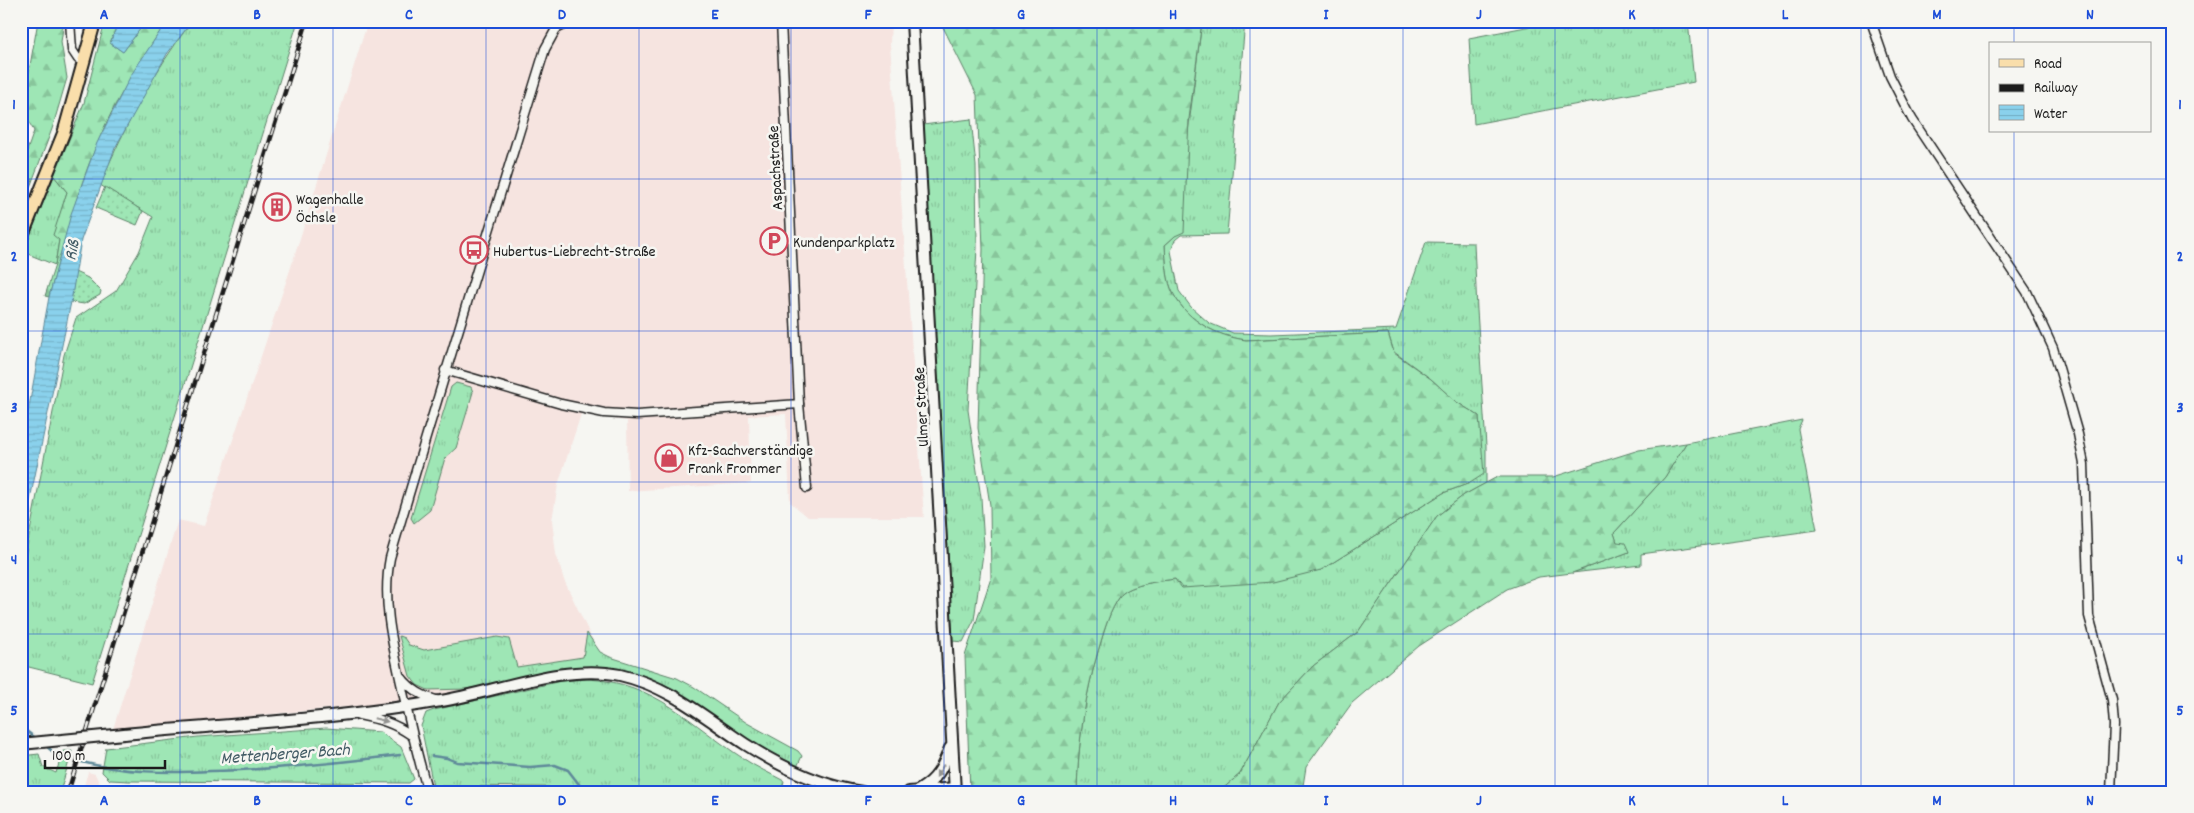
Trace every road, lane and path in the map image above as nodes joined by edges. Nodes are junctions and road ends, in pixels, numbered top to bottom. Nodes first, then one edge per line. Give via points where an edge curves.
1 (70, 21) edge
2 (95, 21) edge
3 (572, 21) edge
4 (646, 21) edge
5 (724, 21) edge
6 (781, 21) edge
7 (912, 21) edge
8 (1871, 21) edge
9 (669, 22) edge
10 (84, 60) junction
11 (21, 239) edge
12 (445, 370) junction
13 (799, 404) junction
14 (807, 488) dead end
15 (399, 674) junction
16 (441, 701) junction
17 (406, 706) junction
18 (347, 712) junction
19 (412, 735) junction
20 (21, 744) edge
21 (952, 745) junction
22 (955, 790) edge
23 (914, 791) edge
24 (428, 792) edge
25 (862, 792) edge
26 (2111, 792) edge

1 - 10 street via 72,50 78,59
2 - 10 main road
3 - 12 street via 556,30 545,49
4 - 9 street
5 - 9 street
6 - 13 street, Aspachstraße
7 - 21 main road, Ulmer Straße
8 - 26 street via 1890,76 1912,119 2026,292 2053,348 2084,464 2089,616 2112,700
10 - 11 main road via 64,132
12 - 13 street via 604,414 637,415
12 - 15 street via 386,577 390,628
13 - 14 street, Aspachstraße
15 - 16 street via 408,686 422,695
15 - 17 street
16 - 17 main road
16 - 25 main road via 566,674 619,675 656,686 675,696 776,763 830,786
17 - 18 main road
17 - 19 street
18 -> 19 street via 384,720
18 - 20 main road, bridge
19 - 24 street
21 - 22 main road, Ulmer Straße
21 -> 23 main road via 942,770 932,783
22 - 23 main road

